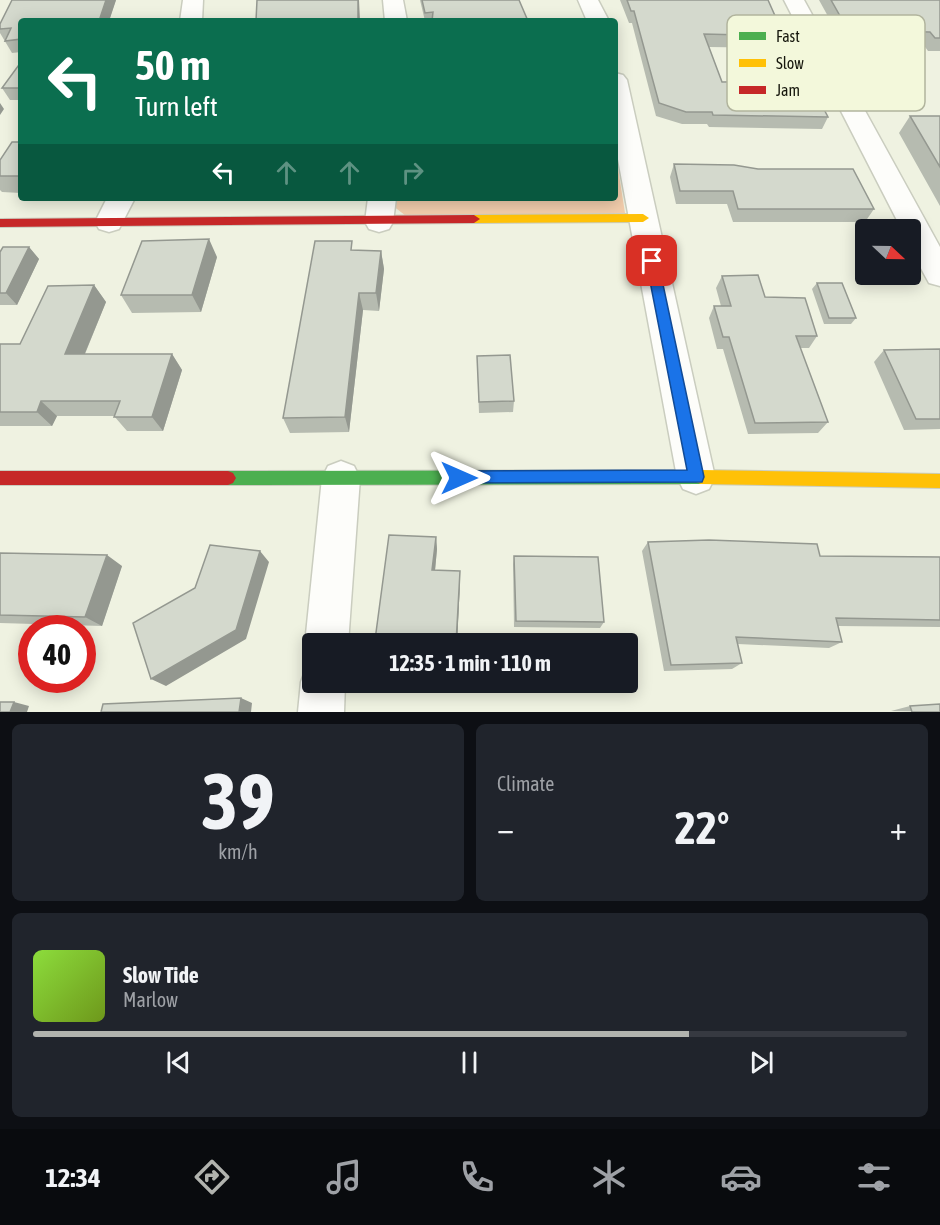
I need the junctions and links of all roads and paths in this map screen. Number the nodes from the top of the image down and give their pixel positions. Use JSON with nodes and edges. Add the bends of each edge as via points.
{"nodes":[{"id":1,"x":193,"y":0,"type":"edge"},
{"id":2,"x":393,"y":0,"type":"edge"},
{"id":3,"x":588,"y":0,"type":"edge"},
{"id":4,"x":794,"y":0,"type":"edge"},
{"id":5,"x":802,"y":15,"type":"edge"},
{"id":6,"x":191,"y":18,"type":"edge"},
{"id":7,"x":396,"y":18,"type":"edge"},
{"id":8,"x":597,"y":18,"type":"edge"},
{"id":9,"x":618,"y":95,"type":"edge"},
{"id":10,"x":853,"y":111,"type":"edge"},
{"id":11,"x":115,"y":210,"type":"edge"},
{"id":12,"x":380,"y":210,"type":"edge"},
{"id":13,"x":643,"y":218,"type":"junction"},
{"id":14,"x":0,"y":223,"type":"edge"},
{"id":15,"x":940,"y":275,"type":"edge"},
{"id":16,"x":696,"y":477,"type":"junction"},
{"id":17,"x":0,"y":478,"type":"edge"},
{"id":18,"x":340,"y":478,"type":"junction"},
{"id":19,"x":940,"y":481,"type":"edge"},
{"id":20,"x":328,"y":633,"type":"edge"},
{"id":21,"x":322,"y":693,"type":"edge"},
{"id":22,"x":321,"y":712,"type":"edge"}],
"edges":[{"from":1,"to":6,"type":"street"},
{"from":2,"to":7,"type":"street"},
{"from":3,"to":8,"type":"street"},
{"from":4,"to":5,"type":"street"},
{"from":9,"to":13,"type":"street"},
{"from":10,"to":15,"type":"street"},
{"from":11,"to":12,"type":"street"},
{"from":11,"to":14,"type":"street"},
{"from":12,"to":13,"type":"street"},
{"from":13,"to":16,"type":"street"},
{"from":16,"to":18,"type":"street"},
{"from":16,"to":19,"type":"street"},
{"from":17,"to":18,"type":"street"},
{"from":18,"to":20,"type":"street"},
{"from":21,"to":22,"type":"street"}]}
